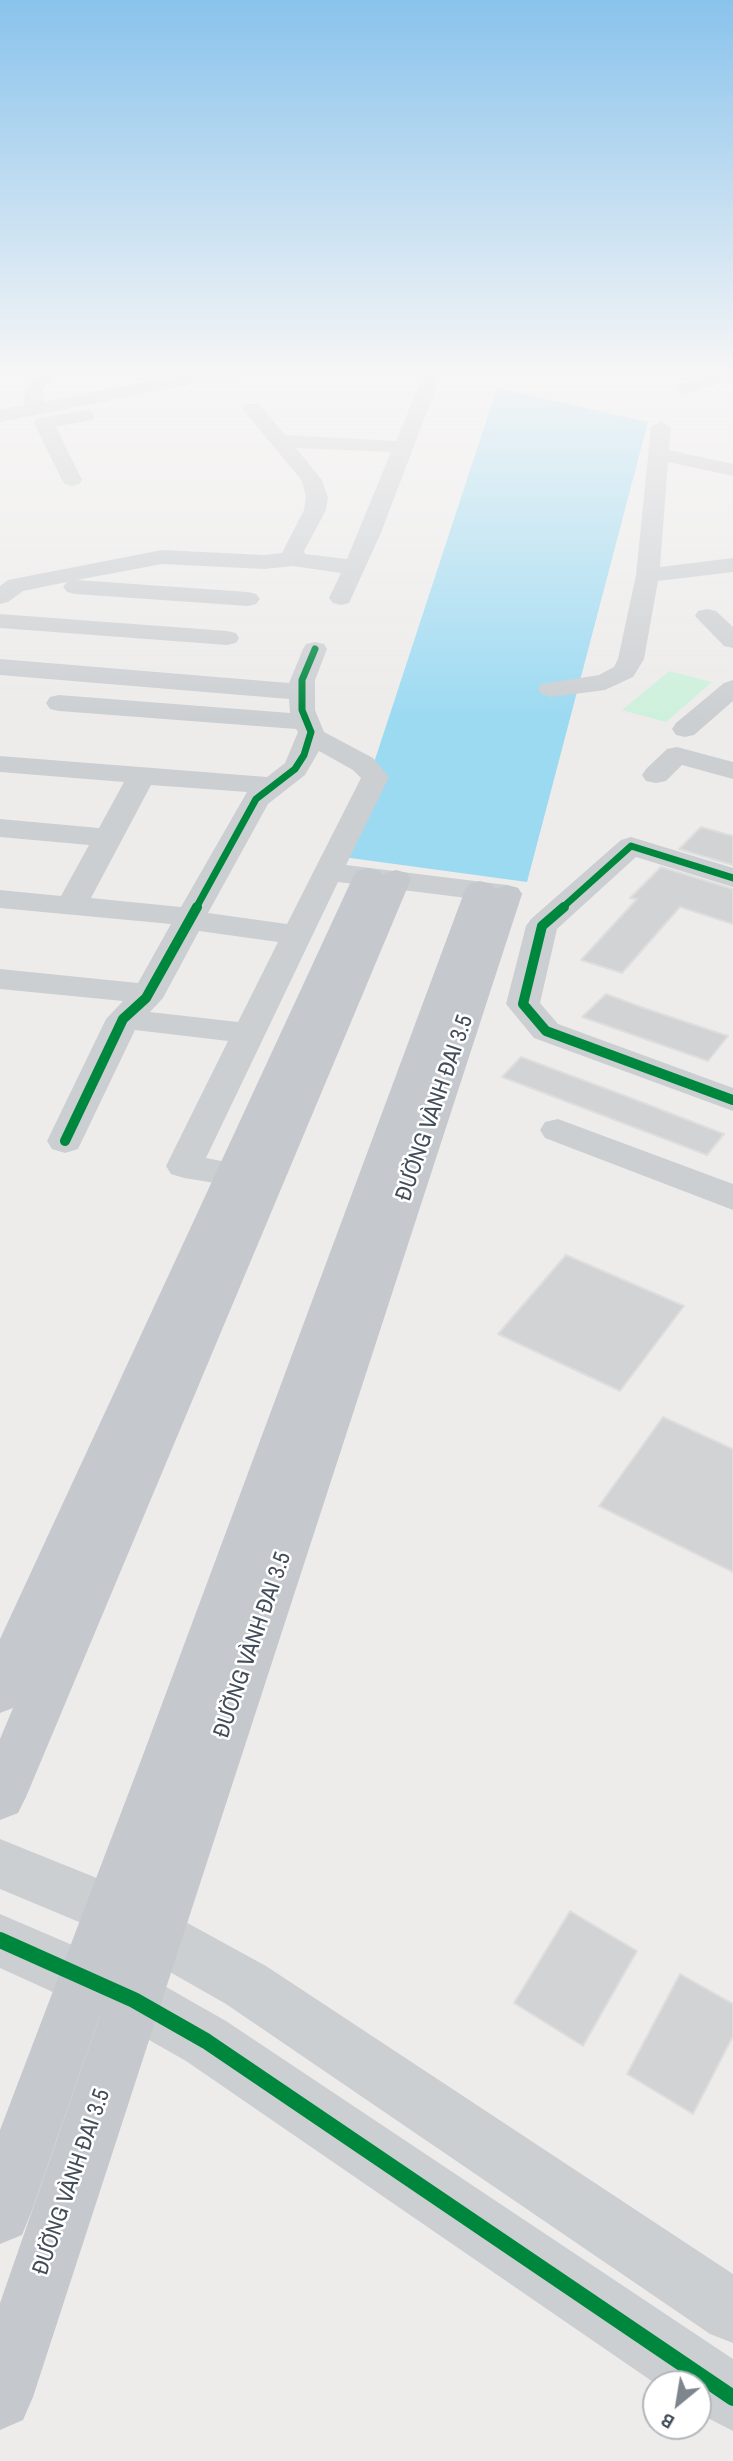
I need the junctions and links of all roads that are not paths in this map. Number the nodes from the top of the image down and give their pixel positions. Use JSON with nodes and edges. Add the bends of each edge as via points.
{"nodes":[{"id":1,"x":315,"y":489,"type":"edge"},
{"id":2,"x":387,"y":489,"type":"edge"},
{"id":3,"x":655,"y":489,"type":"edge"},
{"id":4,"x":296,"y":559,"type":"junction"},
{"id":5,"x":268,"y":562,"type":"junction"},
{"id":6,"x":733,"y":565,"type":"edge"},
{"id":7,"x":355,"y":567,"type":"junction"},
{"id":8,"x":648,"y":575,"type":"junction"},
{"id":9,"x":20,"y":584,"type":"junction"},
{"id":10,"x":0,"y":597,"type":"edge"},
{"id":11,"x":341,"y":598,"type":"dead end"},
{"id":12,"x":248,"y":599,"type":"junction"},
{"id":13,"x":707,"y":616,"type":"dead end"},
{"id":14,"x":0,"y":621,"type":"edge"},
{"id":15,"x":227,"y":638,"type":"junction"},
{"id":16,"x":733,"y":641,"type":"edge"},
{"id":17,"x":315,"y":649,"type":"dead end"},
{"id":18,"x":0,"y":667,"type":"edge"},
{"id":19,"x":727,"y":674,"type":"edge"},
{"id":20,"x":201,"y":684,"type":"junction"},
{"id":21,"x":551,"y":689,"type":"dead end"},
{"id":22,"x":289,"y":691,"type":"dead end"},
{"id":23,"x":60,"y":704,"type":"dead end"},
{"id":24,"x":309,"y":729,"type":"junction"},
{"id":25,"x":685,"y":729,"type":"dead end"},
{"id":26,"x":0,"y":764,"type":"edge"},
{"id":27,"x":733,"y":771,"type":"edge"},
{"id":28,"x":142,"y":775,"type":"junction"},
{"id":29,"x":271,"y":786,"type":"junction"},
{"id":30,"x":733,"y":797,"type":"edge"},
{"id":31,"x":0,"y":828,"type":"edge"},
{"id":32,"x":108,"y":838,"type":"junction"},
{"id":33,"x":328,"y":872,"type":"junction"},
{"id":34,"x":382,"y":878,"type":"junction"},
{"id":35,"x":733,"y":878,"type":"edge"},
{"id":36,"x":494,"y":892,"type":"joint"},
{"id":37,"x":0,"y":899,"type":"edge"},
{"id":38,"x":71,"y":906,"type":"junction"},
{"id":39,"x":190,"y":918,"type":"junction"},
{"id":40,"x":298,"y":935,"type":"junction"},
{"id":41,"x":0,"y":979,"type":"edge"},
{"id":42,"x":148,"y":994,"type":"junction"},
{"id":43,"x":123,"y":1018,"type":"junction"},
{"id":44,"x":249,"y":1033,"type":"junction"},
{"id":45,"x":733,"y":1100,"type":"edge"},
{"id":46,"x":558,"y":1130,"type":"dead end"},
{"id":47,"x":65,"y":1140,"type":"dead end"},
{"id":48,"x":234,"y":1174,"type":"junction"},
{"id":49,"x":733,"y":1198,"type":"edge"},
{"id":50,"x":0,"y":1692,"type":"edge"},
{"id":51,"x":0,"y":1797,"type":"edge"},
{"id":52,"x":0,"y":1864,"type":"edge"},
{"id":53,"x":133,"y":1922,"type":"junction"},
{"id":54,"x":0,"y":1940,"type":"edge"},
{"id":55,"x":109,"y":1989,"type":"junction"},
{"id":56,"x":0,"y":2213,"type":"edge"},
{"id":57,"x":733,"y":2311,"type":"edge"},
{"id":58,"x":0,"y":2397,"type":"edge"},
{"id":59,"x":733,"y":2398,"type":"edge"}],
"edges":[{"from":1,"to":4,"type":"street","via":[[315,510],[293,551]]},
{"from":2,"to":7,"type":"street"},
{"from":3,"to":8,"type":"street"},
{"from":4,"to":5,"type":"street"},
{"from":4,"to":7,"type":"street"},
{"from":5,"to":9,"type":"street","via":[[172,556]]},
{"from":5,"to":12,"type":"street"},
{"from":6,"to":8,"type":"street"},
{"from":7,"to":11,"type":"street"},
{"from":8,"to":21,"type":"street","via":[[631,659],[624,672],[593,685]]},
{"from":9,"to":10,"type":"street"},
{"from":9,"to":12,"type":"street"},
{"from":12,"to":15,"type":"street"},
{"from":13,"to":16,"type":"street"},
{"from":14,"to":15,"type":"street"},
{"from":15,"to":20,"type":"street"},
{"from":17,"to":24,"type":"street","via":[[302,680],[302,710]]},
{"from":18,"to":20,"type":"street"},
{"from":19,"to":25,"type":"street"},
{"from":20,"to":22,"type":"street"},
{"from":23,"to":24,"type":"street"},
{"from":24,"to":29,"type":"street","via":[[304,755],[295,769]]},
{"from":24,"to":33,"type":"street","via":[[375,777]]},
{"from":26,"to":28,"type":"street"},
{"from":27,"to":30,"type":"street","via":[[677,755],[656,775]]},
{"from":28,"to":29,"type":"street"},
{"from":28,"to":32,"type":"street"},
{"from":29,"to":39,"type":"street","via":[[256,799]]},
{"from":31,"to":32,"type":"street"},
{"from":32,"to":38,"type":"street"},
{"from":33,"to":34,"type":"street"},
{"from":33,"to":40,"type":"street"},
{"from":34,"to":36,"type":"street"},
{"from":34,"to":48,"type":"main road"},
{"from":34,"to":51,"type":"main road"},
{"from":35,"to":45,"type":"street","via":[[631,846],[542,926],[523,1003],[546,1031]]},
{"from":36,"to":53,"type":"main road","name":"ĐƯỜNG VÀNH ĐAI 3.5"},
{"from":37,"to":38,"type":"street"},
{"from":38,"to":39,"type":"street"},
{"from":39,"to":40,"type":"street"},
{"from":39,"to":42,"type":"street"},
{"from":40,"to":44,"type":"street"},
{"from":41,"to":42,"type":"street"},
{"from":42,"to":43,"type":"street"},
{"from":43,"to":44,"type":"street"},
{"from":43,"to":47,"type":"street"},
{"from":44,"to":48,"type":"street","via":[[184,1166]]},
{"from":46,"to":49,"type":"street"},
{"from":48,"to":50,"type":"main road"},
{"from":52,"to":53,"type":"street"},
{"from":53,"to":55,"type":"main road","name":"ĐƯỜNG VÀNH ĐAI 3.5"},
{"from":53,"to":57,"type":"street","via":[[246,1985]]},
{"from":54,"to":55,"type":"street"},
{"from":55,"to":56,"type":"main road","name":"ĐƯỜNG VÀNH ĐAI 3.5"},
{"from":55,"to":58,"type":"main road","name":"ĐƯỜNG VÀNH ĐAI 3.5"},
{"from":55,"to":59,"type":"street","via":[[206,2041]]}]}
